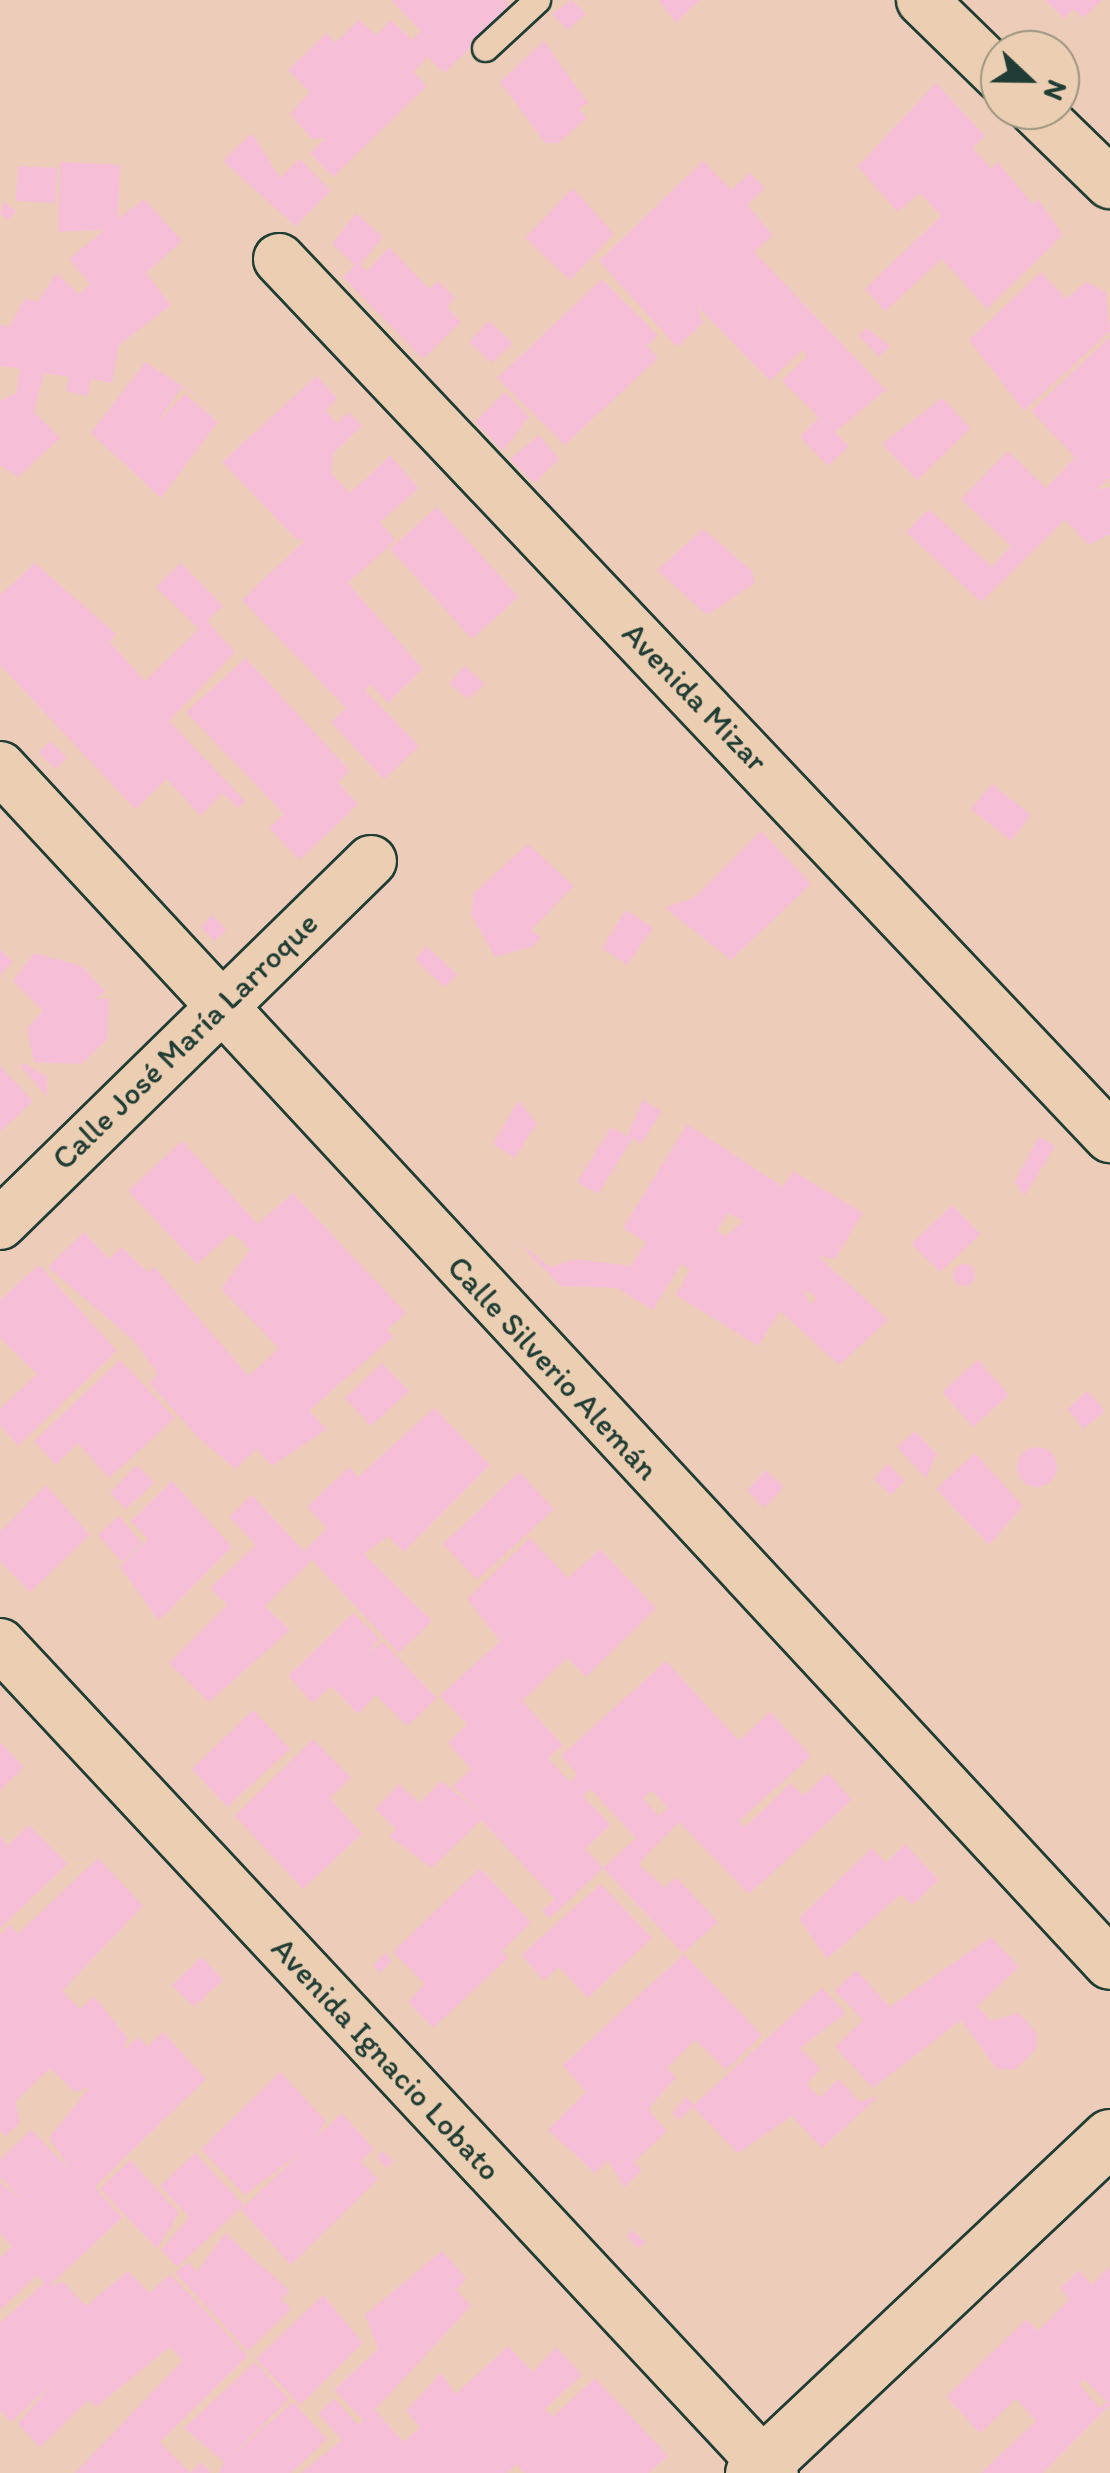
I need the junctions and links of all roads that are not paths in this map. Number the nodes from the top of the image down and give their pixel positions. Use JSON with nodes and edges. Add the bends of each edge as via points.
{"nodes":[{"id":1,"x":537,"y":0,"type":"edge"},
{"id":2,"x":922,"y":0,"type":"edge"},
{"id":3,"x":485,"y":48,"type":"dead end"},
{"id":4,"x":980,"y":57,"type":"edge"},
{"id":5,"x":1059,"y":130,"type":"edge"},
{"id":6,"x":1106,"y":172,"type":"edge"},
{"id":7,"x":278,"y":260,"type":"dead end"},
{"id":8,"x":0,"y":768,"type":"edge"},
{"id":9,"x":371,"y":860,"type":"dead end"},
{"id":10,"x":215,"y":1006,"type":"junction"},
{"id":11,"x":1110,"y":1137,"type":"edge"},
{"id":12,"x":0,"y":1224,"type":"edge"},
{"id":13,"x":0,"y":1644,"type":"edge"},
{"id":14,"x":1110,"y":1964,"type":"edge"},
{"id":15,"x":1110,"y":2137,"type":"edge"},
{"id":16,"x":763,"y":2470,"type":"edge"}],
"edges":[{"from":1,"to":3,"type":"lane"},
{"from":2,"to":4,"type":"street"},
{"from":5,"to":6,"type":"street"},
{"from":7,"to":11,"type":"street","name":"Avenida Mizar"},
{"from":8,"to":10,"type":"street","name":"Calle Silverio Alemán"},
{"from":9,"to":10,"type":"street","name":"Calle José María Larroque"},
{"from":10,"to":12,"type":"street","name":"Calle José María Larroque"},
{"from":10,"to":14,"type":"street","name":"Calle Silverio Alemán"},
{"from":13,"to":16,"type":"street","name":"Avenida Ignacio Lobato"},
{"from":15,"to":16,"type":"main road"}]}
